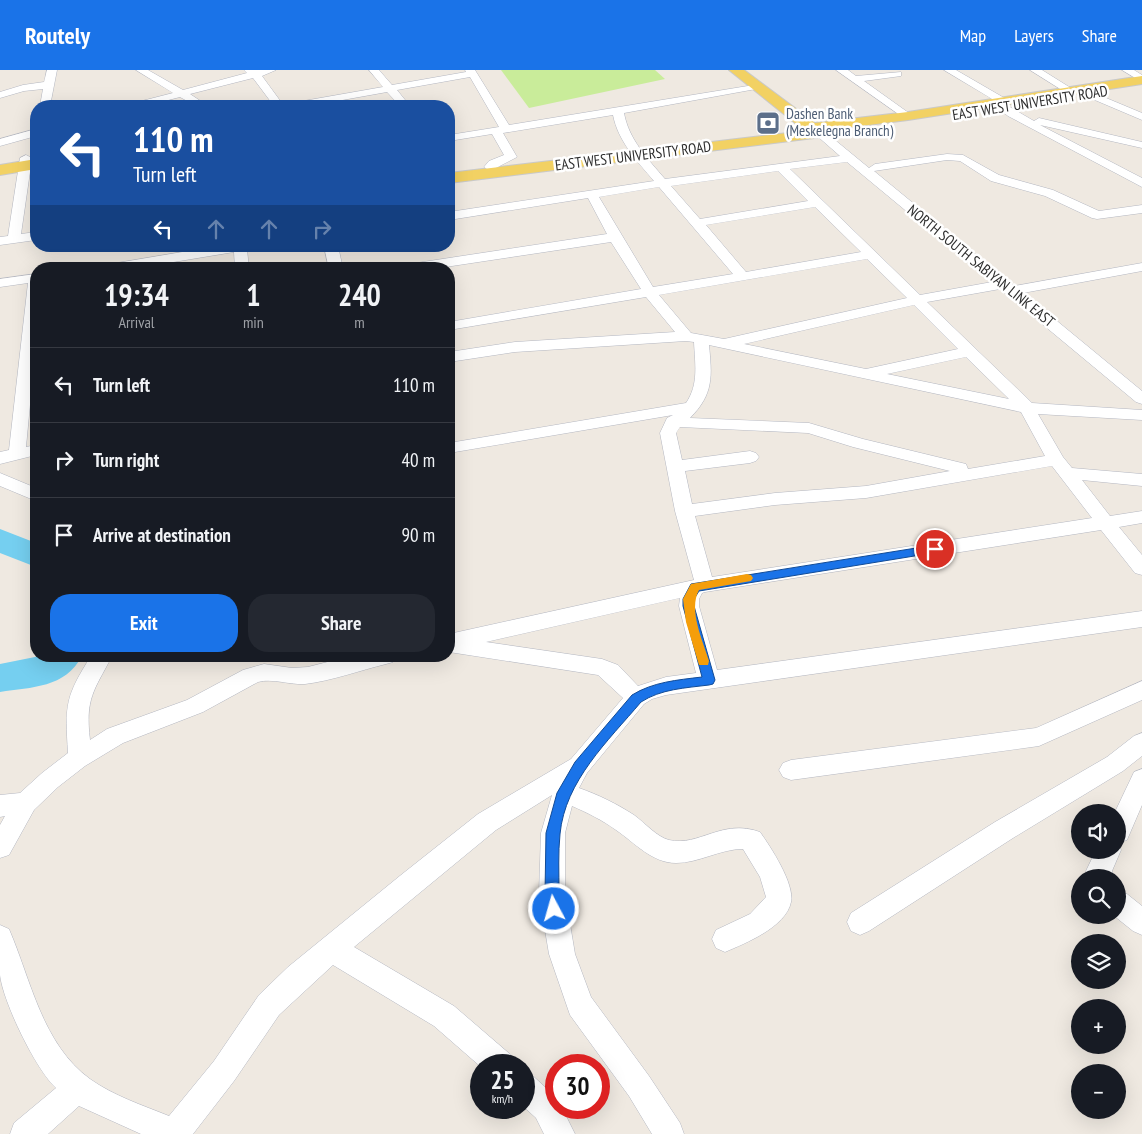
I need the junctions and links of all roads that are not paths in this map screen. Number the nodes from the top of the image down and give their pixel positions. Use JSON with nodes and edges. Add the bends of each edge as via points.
{"nodes":[{"id":1,"x":52,"y":70,"type":"edge"},
{"id":2,"x":141,"y":70,"type":"edge"},
{"id":3,"x":271,"y":70,"type":"edge"},
{"id":4,"x":374,"y":70,"type":"edge"},
{"id":5,"x":736,"y":70,"type":"edge"},
{"id":6,"x":750,"y":70,"type":"edge"},
{"id":7,"x":841,"y":70,"type":"edge"},
{"id":8,"x":949,"y":70,"type":"edge"},
{"id":9,"x":1035,"y":70,"type":"edge"},
{"id":10,"x":1127,"y":70,"type":"edge"},
{"id":11,"x":252,"y":72,"type":"edge"},
{"id":12,"x":471,"y":72,"type":"edge"},
{"id":13,"x":897,"y":74,"type":"dead end"},
{"id":14,"x":855,"y":79,"type":"junction"},
{"id":15,"x":1142,"y":79,"type":"edge"},
{"id":16,"x":48,"y":85,"type":"junction"},
{"id":17,"x":1142,"y":85,"type":"edge"},
{"id":18,"x":756,"y":86,"type":"junction"},
{"id":19,"x":391,"y":89,"type":"junction"},
{"id":20,"x":1069,"y":90,"type":"junction"},
{"id":21,"x":182,"y":93,"type":"junction"},
{"id":22,"x":1087,"y":93,"type":"junction"},
{"id":23,"x":0,"y":95,"type":"edge"},
{"id":24,"x":46,"y":100,"type":"edge"},
{"id":25,"x":156,"y":100,"type":"edge"},
{"id":26,"x":193,"y":100,"type":"edge"},
{"id":27,"x":274,"y":100,"type":"edge"},
{"id":28,"x":327,"y":100,"type":"edge"},
{"id":29,"x":400,"y":100,"type":"edge"},
{"id":30,"x":1005,"y":108,"type":"junction"},
{"id":31,"x":618,"y":111,"type":"junction"},
{"id":32,"x":908,"y":116,"type":"junction"},
{"id":33,"x":1142,"y":117,"type":"edge"},
{"id":34,"x":501,"y":130,"type":"junction"},
{"id":35,"x":819,"y":130,"type":"junction"},
{"id":36,"x":30,"y":134,"type":"edge"},
{"id":37,"x":455,"y":137,"type":"edge"},
{"id":38,"x":0,"y":143,"type":"edge"},
{"id":39,"x":1142,"y":145,"type":"edge"},
{"id":40,"x":636,"y":153,"type":"junction"},
{"id":41,"x":848,"y":158,"type":"junction"},
{"id":42,"x":30,"y":161,"type":"edge"},
{"id":43,"x":30,"y":161,"type":"edge"},
{"id":44,"x":0,"y":162,"type":"edge"},
{"id":45,"x":30,"y":166,"type":"edge"},
{"id":46,"x":490,"y":167,"type":"junction"},
{"id":47,"x":780,"y":167,"type":"junction"},
{"id":48,"x":875,"y":168,"type":"junction"},
{"id":49,"x":0,"y":170,"type":"edge"},
{"id":50,"x":455,"y":171,"type":"edge"},
{"id":51,"x":455,"y":177,"type":"edge"},
{"id":52,"x":663,"y":183,"type":"junction"},
{"id":53,"x":1142,"y":183,"type":"edge"},
{"id":54,"x":592,"y":195,"type":"junction"},
{"id":55,"x":817,"y":203,"type":"junction"},
{"id":56,"x":1142,"y":209,"type":"edge"},
{"id":57,"x":455,"y":215,"type":"edge"},
{"id":58,"x":697,"y":223,"type":"junction"},
{"id":59,"x":30,"y":237,"type":"edge"},
{"id":60,"x":615,"y":237,"type":"junction"},
{"id":61,"x":14,"y":239,"type":"junction"},
{"id":62,"x":0,"y":241,"type":"edge"},
{"id":63,"x":216,"y":252,"type":"edge"},
{"id":64,"x":869,"y":255,"type":"junction"},
{"id":65,"x":163,"y":262,"type":"edge"},
{"id":66,"x":449,"y":262,"type":"edge"},
{"id":67,"x":1142,"y":267,"type":"edge"},
{"id":68,"x":741,"y":275,"type":"junction"},
{"id":69,"x":30,"y":280,"type":"edge"},
{"id":70,"x":0,"y":283,"type":"edge"},
{"id":71,"x":1013,"y":288,"type":"junction"},
{"id":72,"x":650,"y":293,"type":"junction"},
{"id":73,"x":916,"y":300,"type":"junction"},
{"id":74,"x":30,"y":317,"type":"edge"},
{"id":75,"x":455,"y":325,"type":"edge"},
{"id":76,"x":693,"y":338,"type":"junction"},
{"id":77,"x":722,"y":344,"type":"junction"},
{"id":78,"x":971,"y":351,"type":"junction"},
{"id":79,"x":455,"y":356,"type":"edge"},
{"id":80,"x":865,"y":373,"type":"junction"},
{"id":81,"x":1134,"y":375,"type":"dead end"},
{"id":82,"x":1142,"y":399,"type":"edge"},
{"id":83,"x":690,"y":407,"type":"junction"},
{"id":84,"x":1027,"y":408,"type":"junction"},
{"id":85,"x":1142,"y":415,"type":"edge"},
{"id":86,"x":673,"y":422,"type":"junction"},
{"id":87,"x":455,"y":447,"type":"edge"},
{"id":88,"x":30,"y":452,"type":"edge"},
{"id":89,"x":8,"y":457,"type":"edge"},
{"id":90,"x":750,"y":457,"type":"dead end"},
{"id":91,"x":674,"y":467,"type":"junction"},
{"id":92,"x":1061,"y":467,"type":"junction"},
{"id":93,"x":956,"y":477,"type":"junction"},
{"id":94,"x":0,"y":479,"type":"edge"},
{"id":95,"x":1142,"y":480,"type":"edge"},
{"id":96,"x":30,"y":493,"type":"edge"},
{"id":97,"x":684,"y":511,"type":"junction"},
{"id":98,"x":1142,"y":517,"type":"edge"},
{"id":99,"x":1107,"y":522,"type":"junction"},
{"id":100,"x":1142,"y":568,"type":"edge"},
{"id":101,"x":700,"y":586,"type":"junction"},
{"id":102,"x":1142,"y":619,"type":"edge"},
{"id":103,"x":455,"y":642,"type":"edge"},
{"id":104,"x":455,"y":644,"type":"edge"},
{"id":105,"x":98,"y":662,"type":"edge"},
{"id":106,"x":361,"y":662,"type":"edge"},
{"id":107,"x":267,"y":664,"type":"edge"},
{"id":108,"x":709,"y":680,"type":"junction"},
{"id":109,"x":1142,"y":690,"type":"edge"},
{"id":110,"x":636,"y":698,"type":"junction"},
{"id":111,"x":1142,"y":743,"type":"edge"},
{"id":112,"x":80,"y":757,"type":"junction"},
{"id":113,"x":579,"y":766,"type":"junction"},
{"id":114,"x":791,"y":770,"type":"dead end"},
{"id":115,"x":1142,"y":779,"type":"edge"},
{"id":116,"x":564,"y":793,"type":"junction"},
{"id":117,"x":26,"y":803,"type":"junction"},
{"id":118,"x":0,"y":806,"type":"edge"},
{"id":119,"x":1126,"y":814,"type":"edge"},
{"id":120,"x":0,"y":847,"type":"edge"},
{"id":121,"x":1126,"y":909,"type":"edge"},
{"id":122,"x":860,"y":922,"type":"dead end"},
{"id":123,"x":1142,"y":922,"type":"edge"},
{"id":124,"x":0,"y":938,"type":"edge"},
{"id":125,"x":725,"y":940,"type":"dead end"},
{"id":126,"x":333,"y":950,"type":"junction"},
{"id":127,"x":488,"y":1054,"type":"edge"},
{"id":128,"x":78,"y":1088,"type":"junction"},
{"id":129,"x":535,"y":1098,"type":"edge"},
{"id":130,"x":25,"y":1134,"type":"edge"},
{"id":131,"x":174,"y":1134,"type":"edge"},
{"id":132,"x":560,"y":1134,"type":"edge"},
{"id":133,"x":669,"y":1134,"type":"edge"}],
"edges":[{"from":1,"to":16,"type":"street"},
{"from":2,"to":21,"type":"street"},
{"from":3,"to":11,"type":"street"},
{"from":4,"to":19,"type":"street"},
{"from":5,"to":18,"type":"main road","name":"NORTH SOUTH SABIYAN LINK EAST"},
{"from":6,"to":35,"type":"main road","name":"NORTH SOUTH SABIYAN LINK EAST"},
{"from":7,"to":14,"type":"street"},
{"from":8,"to":30,"type":"street"},
{"from":9,"to":20,"type":"street"},
{"from":10,"to":15,"type":"street"},
{"from":11,"to":21,"type":"street"},
{"from":11,"to":27,"type":"street"},
{"from":12,"to":19,"type":"street"},
{"from":12,"to":34,"type":"street"},
{"from":13,"to":14,"type":"street"},
{"from":14,"to":32,"type":"street"},
{"from":15,"to":20,"type":"main road","name":"EAST WEST UNIVERSITY ROAD"},
{"from":16,"to":23,"type":"street"},
{"from":16,"to":24,"type":"street"},
{"from":17,"to":22,"type":"main road","name":"EAST WEST UNIVERSITY ROAD"},
{"from":18,"to":31,"type":"street"},
{"from":18,"to":35,"type":"main road","name":"NORTH SOUTH SABIYAN LINK EAST"},
{"from":19,"to":28,"type":"street"},
{"from":19,"to":29,"type":"street"},
{"from":20,"to":30,"type":"main road","name":"EAST WEST UNIVERSITY ROAD"},
{"from":21,"to":25,"type":"street"},
{"from":21,"to":26,"type":"street"},
{"from":22,"to":30,"type":"main road","name":"EAST WEST UNIVERSITY ROAD"},
{"from":22,"to":33,"type":"street"},
{"from":30,"to":32,"type":"main road","name":"EAST WEST UNIVERSITY ROAD"},
{"from":30,"to":35,"type":"main road","name":"EAST WEST UNIVERSITY ROAD","via":[[911,122]]},
{"from":30,"to":39,"type":"street"},
{"from":30,"to":53,"type":"street"},
{"from":31,"to":34,"type":"street"},
{"from":31,"to":40,"type":"street","via":[[621,127]]},
{"from":32,"to":35,"type":"main road","name":"EAST WEST UNIVERSITY ROAD"},
{"from":34,"to":37,"type":"street"},
{"from":34,"to":46,"type":"street","via":[[511,157]]},
{"from":35,"to":40,"type":"main road","name":"EAST WEST UNIVERSITY ROAD"},
{"from":35,"to":41,"type":"street","name":"NORTH SOUTH SABIYAN LINK EAST"},
{"from":35,"to":48,"type":"street","name":"NORTH SOUTH SABIYAN LINK EAST"},
{"from":36,"to":38,"type":"street"},
{"from":40,"to":46,"type":"main road","name":"EAST WEST UNIVERSITY ROAD"},
{"from":40,"to":51,"type":"main road","name":"EAST WEST UNIVERSITY ROAD"},
{"from":40,"to":52,"type":"street"},
{"from":41,"to":47,"type":"street"},
{"from":41,"to":71,"type":"street","name":"NORTH SOUTH SABIYAN LINK EAST"},
{"from":42,"to":44,"type":"main road"},
{"from":43,"to":49,"type":"main road"},
{"from":45,"to":61,"type":"street"},
{"from":46,"to":50,"type":"main road","name":"EAST WEST UNIVERSITY ROAD"},
{"from":47,"to":52,"type":"street"},
{"from":47,"to":55,"type":"street"},
{"from":48,"to":56,"type":"street","via":[[947,157],[963,158],[995,178],[1049,193],[1097,215]]},
{"from":48,"to":71,"type":"street","name":"NORTH SOUTH SABIYAN LINK EAST"},
{"from":52,"to":54,"type":"street"},
{"from":52,"to":58,"type":"street"},
{"from":54,"to":57,"type":"street"},
{"from":54,"to":60,"type":"street"},
{"from":55,"to":58,"type":"street"},
{"from":55,"to":64,"type":"street"},
{"from":58,"to":68,"type":"street"},
{"from":59,"to":61,"type":"street"},
{"from":60,"to":66,"type":"street"},
{"from":60,"to":72,"type":"street"},
{"from":61,"to":62,"type":"street"},
{"from":63,"to":65,"type":"street"},
{"from":64,"to":68,"type":"street"},
{"from":64,"to":73,"type":"street"},
{"from":67,"to":71,"type":"street"},
{"from":68,"to":72,"type":"street"},
{"from":69,"to":70,"type":"street"},
{"from":71,"to":73,"type":"street"},
{"from":71,"to":81,"type":"street","name":"NORTH SOUTH SABIYAN LINK EAST"},
{"from":71,"to":82,"type":"street","name":"NORTH SOUTH SABIYAN LINK EAST"},
{"from":72,"to":75,"type":"street"},
{"from":72,"to":76,"type":"street"},
{"from":73,"to":77,"type":"street"},
{"from":73,"to":78,"type":"street"},
{"from":74,"to":89,"type":"street"},
{"from":76,"to":77,"type":"street"},
{"from":76,"to":79,"type":"street","via":[[515,347]]},
{"from":76,"to":83,"type":"street","via":[[704,383]]},
{"from":77,"to":80,"type":"street"},
{"from":78,"to":80,"type":"street"},
{"from":78,"to":84,"type":"street"},
{"from":80,"to":84,"type":"street"},
{"from":83,"to":86,"type":"street"},
{"from":83,"to":87,"type":"street"},
{"from":84,"to":85,"type":"street"},
{"from":84,"to":92,"type":"street"},
{"from":86,"to":91,"type":"street","via":[[668,433]]},
{"from":86,"to":93,"type":"street","via":[[809,428],[960,468]]},
{"from":88,"to":89,"type":"street"},
{"from":90,"to":91,"type":"street"},
{"from":91,"to":97,"type":"street"},
{"from":92,"to":93,"type":"street"},
{"from":92,"to":95,"type":"street"},
{"from":92,"to":99,"type":"street"},
{"from":93,"to":97,"type":"street","via":[[866,492]]},
{"from":94,"to":96,"type":"street"},
{"from":97,"to":101,"type":"street"},
{"from":98,"to":99,"type":"street"},
{"from":99,"to":100,"type":"street"},
{"from":99,"to":101,"type":"street"},
{"from":101,"to":103,"type":"street"},
{"from":101,"to":108,"type":"street","via":[[689,599],[689,606]]},
{"from":102,"to":108,"type":"street"},
{"from":104,"to":110,"type":"street","via":[[602,666]]},
{"from":105,"to":112,"type":"street","via":[[79,700]]},
{"from":106,"to":107,"type":"street","via":[[292,676]]},
{"from":107,"to":112,"type":"street","via":[[195,706],[115,736]]},
{"from":108,"to":110,"type":"street","via":[[666,686]]},
{"from":109,"to":114,"type":"street","via":[[1039,737]]},
{"from":110,"to":113,"type":"street"},
{"from":111,"to":122,"type":"street","via":[[1115,764]]},
{"from":112,"to":117,"type":"street"},
{"from":113,"to":116,"type":"street"},
{"from":113,"to":126,"type":"street","via":[[487,822]]},
{"from":115,"to":119,"type":"street"},
{"from":116,"to":125,"type":"street","via":[[613,813],[664,850],[684,851],[740,838],[752,840],[761,853],[779,901],[759,923]]},
{"from":116,"to":133,"type":"street","via":[[553,833],[552,894],[562,954],[580,1005],[639,1086]]},
{"from":117,"to":118,"type":"street"},
{"from":117,"to":120,"type":"street"},
{"from":121,"to":123,"type":"street"},
{"from":124,"to":128,"type":"street","via":[[37,1037],[59,1070]]},
{"from":126,"to":127,"type":"street","via":[[444,1016]]},
{"from":126,"to":131,"type":"street","via":[[269,1005],[224,1071]]},
{"from":128,"to":130,"type":"street"},
{"from":128,"to":131,"type":"street","via":[[122,1112]]},
{"from":129,"to":132,"type":"street","via":[[546,1108]]}]}
